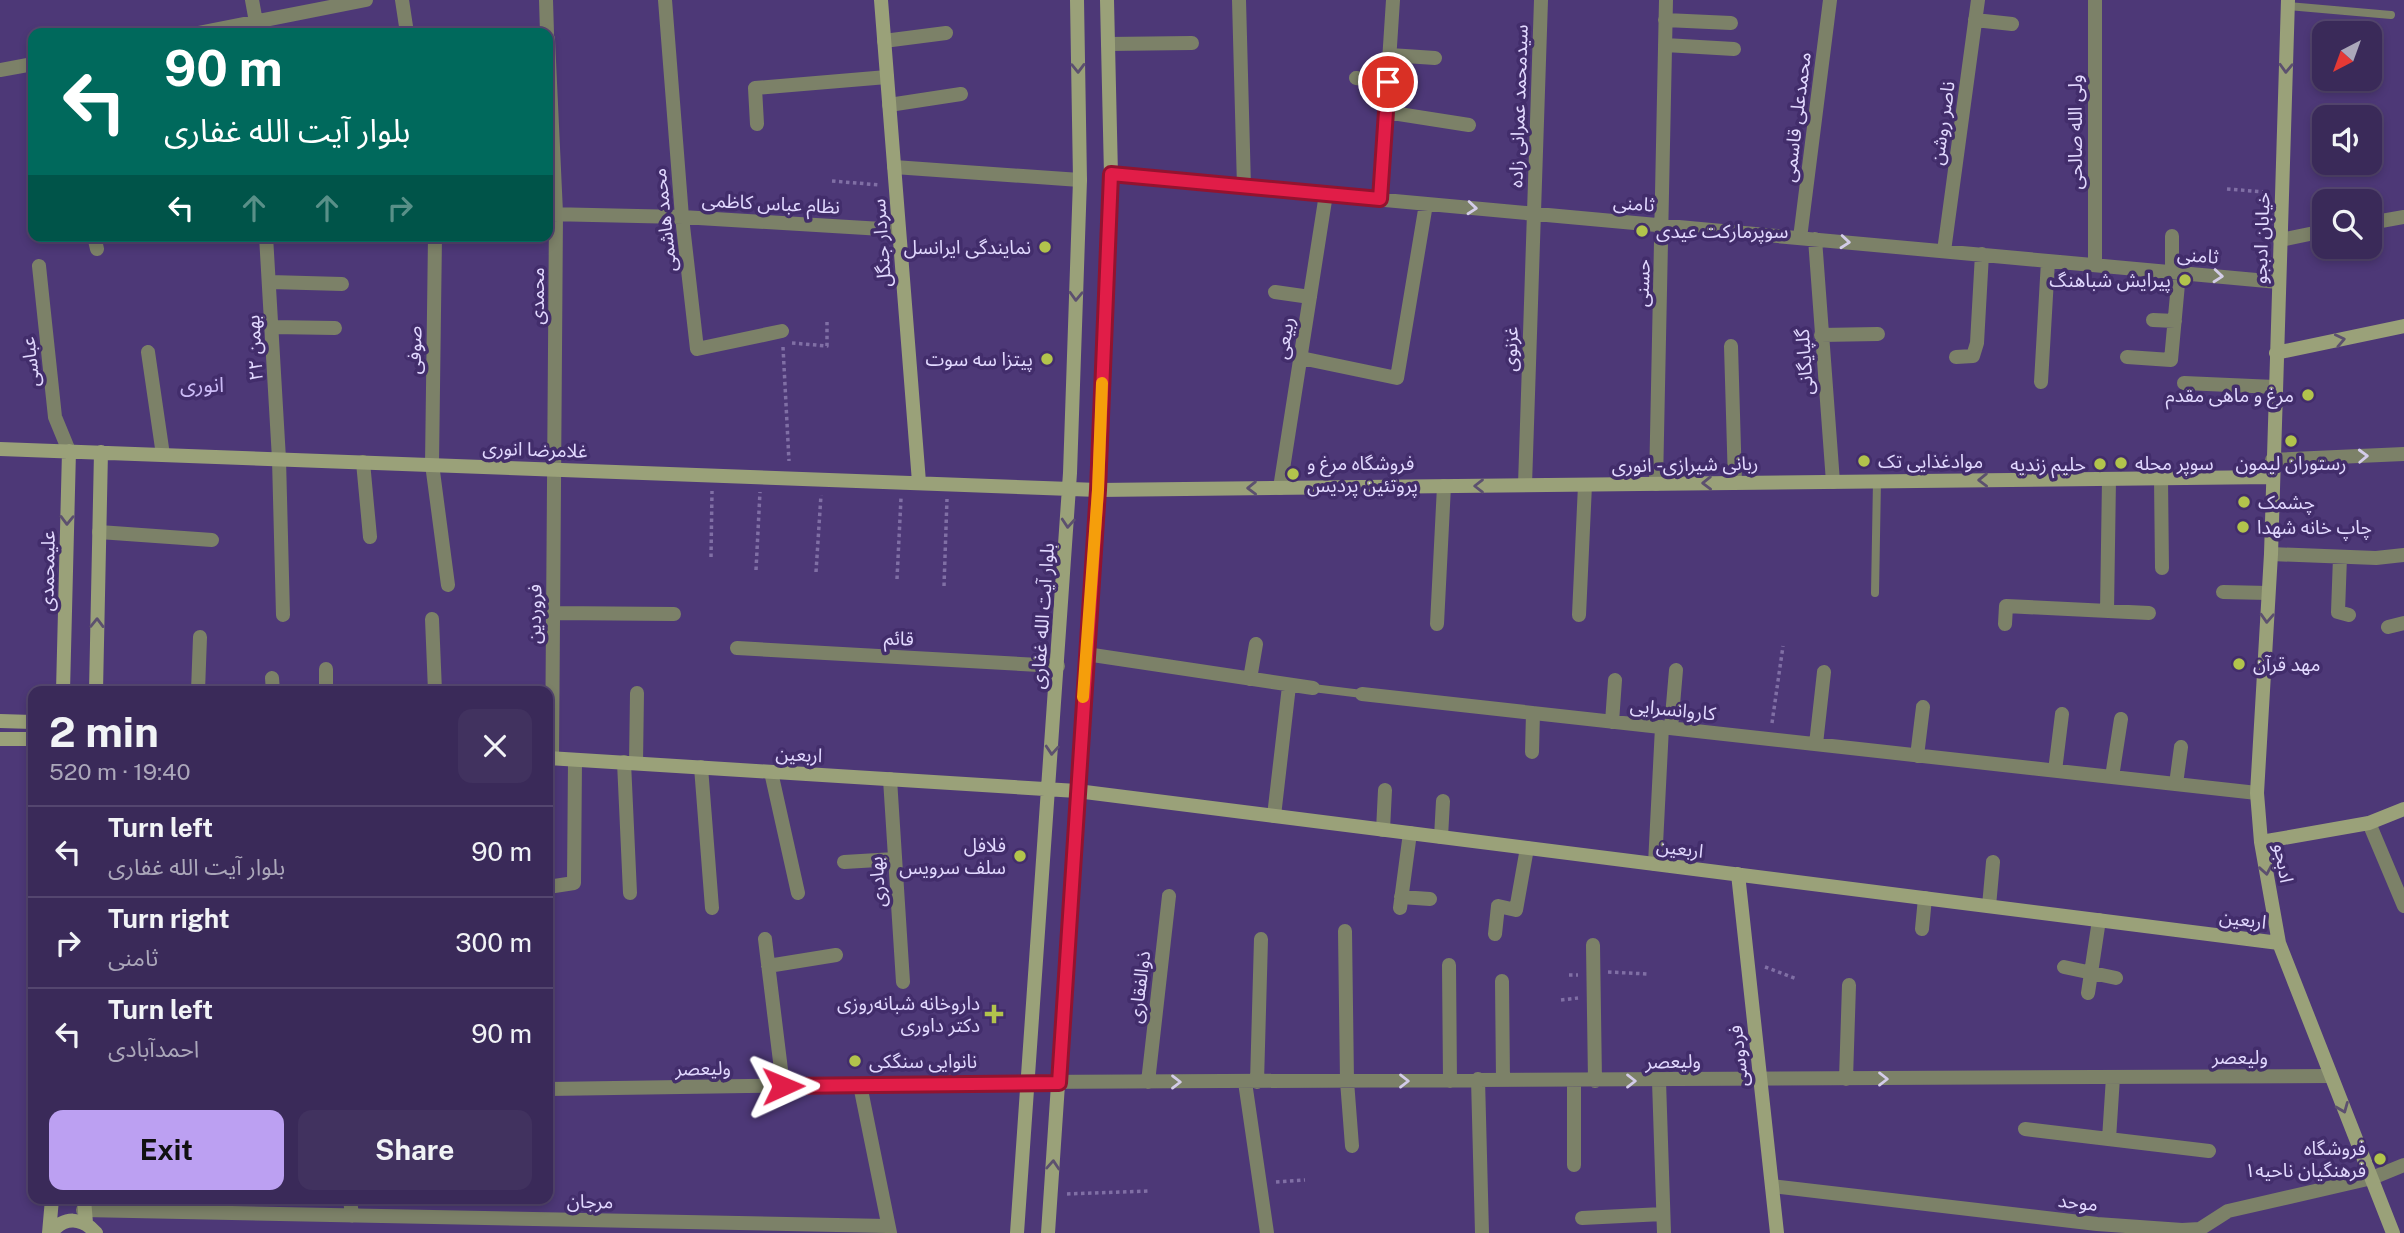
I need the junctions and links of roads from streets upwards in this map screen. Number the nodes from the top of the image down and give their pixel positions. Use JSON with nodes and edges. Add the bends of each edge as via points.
{"nodes":[{"id":1,"x":252,"y":0,"type":"edge"},
{"id":2,"x":366,"y":0,"type":"edge"},
{"id":3,"x":402,"y":0,"type":"edge"},
{"id":4,"x":546,"y":0,"type":"edge"},
{"id":5,"x":665,"y":0,"type":"edge"},
{"id":6,"x":881,"y":0,"type":"edge"},
{"id":7,"x":1077,"y":0,"type":"edge"},
{"id":8,"x":1107,"y":0,"type":"edge"},
{"id":9,"x":1239,"y":0,"type":"edge"},
{"id":10,"x":1393,"y":0,"type":"edge"},
{"id":11,"x":1541,"y":0,"type":"edge"},
{"id":12,"x":1666,"y":0,"type":"edge"},
{"id":13,"x":1830,"y":0,"type":"edge"},
{"id":14,"x":1978,"y":0,"type":"edge"},
{"id":15,"x":2095,"y":0,"type":"edge"},
{"id":16,"x":2288,"y":3,"type":"edge"},
{"id":17,"x":1665,"y":20,"type":"junction"},
{"id":18,"x":1975,"y":20,"type":"junction"},
{"id":19,"x":256,"y":22,"type":"junction"},
{"id":20,"x":1731,"y":23,"type":"dead end"},
{"id":21,"x":2012,"y":24,"type":"dead end"},
{"id":22,"x":224,"y":28,"type":"edge"},
{"id":23,"x":406,"y":28,"type":"edge"},
{"id":24,"x":547,"y":28,"type":"edge"},
{"id":25,"x":946,"y":33,"type":"dead end"},
{"id":26,"x":884,"y":41,"type":"junction"},
{"id":27,"x":1192,"y":43,"type":"dead end"},
{"id":28,"x":1108,"y":44,"type":"junction"},
{"id":29,"x":1665,"y":45,"type":"junction"},
{"id":30,"x":1734,"y":49,"type":"dead end"},
{"id":31,"x":1390,"y":55,"type":"junction"},
{"id":32,"x":1435,"y":58,"type":"dead end"},
{"id":33,"x":28,"y":65,"type":"edge"},
{"id":34,"x":0,"y":70,"type":"edge"},
{"id":35,"x":887,"y":77,"type":"junction"},
{"id":36,"x":1356,"y":78,"type":"dead end"},
{"id":37,"x":1388,"y":82,"type":"junction"},
{"id":38,"x":961,"y":94,"type":"dead end"},
{"id":39,"x":890,"y":105,"type":"junction"},
{"id":40,"x":1386,"y":112,"type":"junction"},
{"id":41,"x":757,"y":124,"type":"dead end"},
{"id":42,"x":1469,"y":125,"type":"dead end"},
{"id":43,"x":894,"y":167,"type":"junction"},
{"id":44,"x":1111,"y":174,"type":"junction"},
{"id":45,"x":1080,"y":180,"type":"junction"},
{"id":46,"x":1244,"y":187,"type":"junction"},
{"id":47,"x":1326,"y":194,"type":"junction"},
{"id":48,"x":1380,"y":199,"type":"junction"},
{"id":49,"x":1426,"y":204,"type":"junction"},
{"id":50,"x":1534,"y":213,"type":"junction"},
{"id":51,"x":553,"y":214,"type":"edge"},
{"id":52,"x":682,"y":217,"type":"junction"},
{"id":53,"x":2404,"y":217,"type":"edge"},
{"id":54,"x":2382,"y":221,"type":"edge"},
{"id":55,"x":1663,"y":225,"type":"junction"},
{"id":56,"x":899,"y":229,"type":"junction"},
{"id":57,"x":2312,"y":233,"type":"edge"},
{"id":58,"x":2172,"y":236,"type":"dead end"},
{"id":59,"x":1800,"y":238,"type":"junction"},
{"id":60,"x":1815,"y":239,"type":"junction"},
{"id":61,"x":2280,"y":240,"type":"junction"},
{"id":62,"x":267,"y":242,"type":"edge"},
{"id":63,"x":435,"y":242,"type":"edge"},
{"id":64,"x":552,"y":242,"type":"edge"},
{"id":65,"x":1944,"y":251,"type":"junction"},
{"id":66,"x":1982,"y":254,"type":"junction"},
{"id":67,"x":2048,"y":261,"type":"junction"},
{"id":68,"x":2095,"y":265,"type":"junction"},
{"id":69,"x":39,"y":266,"type":"dead end"},
{"id":70,"x":2176,"y":272,"type":"junction"},
{"id":71,"x":270,"y":282,"type":"junction"},
{"id":72,"x":2278,"y":282,"type":"junction"},
{"id":73,"x":342,"y":284,"type":"dead end"},
{"id":74,"x":1275,"y":292,"type":"dead end"},
{"id":75,"x":1310,"y":297,"type":"junction"},
{"id":76,"x":2153,"y":320,"type":"dead end"},
{"id":77,"x":2175,"y":321,"type":"junction"},
{"id":78,"x":2404,"y":326,"type":"edge"},
{"id":79,"x":272,"y":327,"type":"junction"},
{"id":80,"x":335,"y":328,"type":"dead end"},
{"id":81,"x":1878,"y":334,"type":"dead end"},
{"id":82,"x":1821,"y":335,"type":"junction"},
{"id":83,"x":782,"y":337,"type":"road end"},
{"id":84,"x":1731,"y":346,"type":"dead end"},
{"id":85,"x":148,"y":352,"type":"dead end"},
{"id":86,"x":2276,"y":354,"type":"junction"},
{"id":87,"x":1956,"y":357,"type":"dead end"},
{"id":88,"x":2127,"y":357,"type":"dead end"},
{"id":89,"x":1301,"y":358,"type":"junction"},
{"id":90,"x":2041,"y":382,"type":"dead end"},
{"id":91,"x":2185,"y":383,"type":"dead end"},
{"id":92,"x":2275,"y":387,"type":"junction"},
{"id":93,"x":0,"y":449,"type":"edge"},
{"id":94,"x":69,"y":451,"type":"junction"},
{"id":95,"x":101,"y":452,"type":"junction"},
{"id":96,"x":2404,"y":454,"type":"edge"},
{"id":97,"x":163,"y":455,"type":"junction"},
{"id":98,"x":279,"y":459,"type":"junction"},
{"id":99,"x":2272,"y":460,"type":"junction"},
{"id":100,"x":363,"y":462,"type":"junction"},
{"id":101,"x":432,"y":464,"type":"junction"},
{"id":102,"x":555,"y":469,"type":"junction"},
{"id":103,"x":2272,"y":477,"type":"junction"},
{"id":104,"x":2161,"y":478,"type":"junction"},
{"id":105,"x":2109,"y":479,"type":"junction"},
{"id":106,"x":919,"y":482,"type":"junction"},
{"id":107,"x":1833,"y":482,"type":"junction"},
{"id":108,"x":1735,"y":483,"type":"junction"},
{"id":109,"x":1656,"y":484,"type":"junction"},
{"id":110,"x":1525,"y":485,"type":"junction"},
{"id":111,"x":1585,"y":485,"type":"junction"},
{"id":112,"x":1444,"y":486,"type":"junction"},
{"id":113,"x":1069,"y":488,"type":"junction"},
{"id":114,"x":1280,"y":488,"type":"junction"},
{"id":115,"x":1098,"y":490,"type":"junction"},
{"id":116,"x":99,"y":532,"type":"junction"},
{"id":117,"x":370,"y":537,"type":"dead end"},
{"id":118,"x":212,"y":540,"type":"dead end"},
{"id":119,"x":2271,"y":554,"type":"junction"},
{"id":120,"x":2404,"y":555,"type":"edge"},
{"id":121,"x":2340,"y":556,"type":"junction"},
{"id":122,"x":2162,"y":568,"type":"dead end"},
{"id":123,"x":448,"y":585,"type":"dead end"},
{"id":124,"x":2223,"y":592,"type":"dead end"},
{"id":125,"x":2269,"y":593,"type":"junction"},
{"id":126,"x":2107,"y":611,"type":"junction"},
{"id":127,"x":553,"y":613,"type":"junction"},
{"id":128,"x":2148,"y":613,"type":"dead end"},
{"id":129,"x":674,"y":614,"type":"dead end"},
{"id":130,"x":1579,"y":614,"type":"dead end"},
{"id":131,"x":283,"y":615,"type":"dead end"},
{"id":132,"x":2350,"y":615,"type":"dead end"},
{"id":133,"x":432,"y":618,"type":"dead end"},
{"id":134,"x":2404,"y":623,"type":"edge"},
{"id":135,"x":1437,"y":624,"type":"dead end"},
{"id":136,"x":2005,"y":624,"type":"dead end"},
{"id":137,"x":2388,"y":627,"type":"dead end"},
{"id":138,"x":200,"y":637,"type":"dead end"},
{"id":139,"x":1256,"y":644,"type":"dead end"},
{"id":140,"x":737,"y":648,"type":"dead end"},
{"id":141,"x":1086,"y":654,"type":"junction"},
{"id":142,"x":1058,"y":666,"type":"junction"},
{"id":143,"x":326,"y":669,"type":"dead end"},
{"id":144,"x":1676,"y":670,"type":"dead end"},
{"id":145,"x":1824,"y":672,"type":"dead end"},
{"id":146,"x":1250,"y":679,"type":"junction"},
{"id":147,"x":1615,"y":680,"type":"dead end"},
{"id":148,"x":1289,"y":685,"type":"junction"},
{"id":149,"x":63,"y":686,"type":"edge"},
{"id":150,"x":96,"y":686,"type":"edge"},
{"id":151,"x":198,"y":686,"type":"edge"},
{"id":152,"x":326,"y":686,"type":"edge"},
{"id":153,"x":435,"y":686,"type":"edge"},
{"id":154,"x":552,"y":686,"type":"edge"},
{"id":155,"x":1313,"y":688,"type":"road end"},
{"id":156,"x":637,"y":693,"type":"dead end"},
{"id":157,"x":1362,"y":694,"type":"road end"},
{"id":158,"x":1923,"y":707,"type":"dead end"},
{"id":159,"x":1533,"y":713,"type":"junction"},
{"id":160,"x":2063,"y":714,"type":"dead end"},
{"id":161,"x":2121,"y":719,"type":"dead end"},
{"id":162,"x":0,"y":721,"type":"edge"},
{"id":163,"x":28,"y":722,"type":"edge"},
{"id":164,"x":1612,"y":722,"type":"junction"},
{"id":165,"x":1667,"y":728,"type":"junction"},
{"id":166,"x":0,"y":739,"type":"edge"},
{"id":167,"x":28,"y":739,"type":"edge"},
{"id":168,"x":1816,"y":744,"type":"junction"},
{"id":169,"x":2182,"y":747,"type":"dead end"},
{"id":170,"x":1532,"y":752,"type":"dead end"},
{"id":171,"x":1917,"y":756,"type":"junction"},
{"id":172,"x":553,"y":759,"type":"edge"},
{"id":173,"x":575,"y":760,"type":"junction"},
{"id":174,"x":630,"y":763,"type":"junction"},
{"id":175,"x":701,"y":767,"type":"junction"},
{"id":176,"x":2055,"y":771,"type":"junction"},
{"id":177,"x":771,"y":772,"type":"junction"},
{"id":178,"x":2112,"y":777,"type":"junction"},
{"id":179,"x":890,"y":779,"type":"junction"},
{"id":180,"x":2176,"y":784,"type":"junction"},
{"id":181,"x":1049,"y":788,"type":"junction"},
{"id":182,"x":1385,"y":790,"type":"dead end"},
{"id":183,"x":1077,"y":791,"type":"junction"},
{"id":184,"x":2257,"y":793,"type":"junction"},
{"id":185,"x":1443,"y":801,"type":"dead end"},
{"id":186,"x":2404,"y":809,"type":"edge"},
{"id":187,"x":1273,"y":816,"type":"junction"},
{"id":188,"x":2369,"y":823,"type":"junction"},
{"id":189,"x":1383,"y":830,"type":"junction"},
{"id":190,"x":1410,"y":833,"type":"junction"},
{"id":191,"x":1441,"y":837,"type":"junction"},
{"id":192,"x":2261,"y":842,"type":"junction"},
{"id":193,"x":1527,"y":848,"type":"junction"},
{"id":194,"x":895,"y":859,"type":"junction"},
{"id":195,"x":844,"y":862,"type":"dead end"},
{"id":196,"x":1993,"y":862,"type":"dead end"},
{"id":197,"x":1655,"y":864,"type":"junction"},
{"id":198,"x":1738,"y":874,"type":"junction"},
{"id":199,"x":553,"y":886,"type":"edge"},
{"id":200,"x":630,"y":892,"type":"dead end"},
{"id":201,"x":798,"y":893,"type":"dead end"},
{"id":202,"x":1169,"y":896,"type":"dead end"},
{"id":203,"x":1925,"y":898,"type":"junction"},
{"id":204,"x":1430,"y":899,"type":"dead end"},
{"id":205,"x":1989,"y":906,"type":"junction"},
{"id":206,"x":2404,"y":906,"type":"edge"},
{"id":207,"x":712,"y":908,"type":"dead end"},
{"id":208,"x":2099,"y":920,"type":"junction"},
{"id":209,"x":1922,"y":929,"type":"dead end"},
{"id":210,"x":1345,"y":931,"type":"dead end"},
{"id":211,"x":1495,"y":934,"type":"dead end"},
{"id":212,"x":1261,"y":939,"type":"dead end"},
{"id":213,"x":765,"y":940,"type":"dead end"},
{"id":214,"x":2279,"y":943,"type":"junction"},
{"id":215,"x":1593,"y":945,"type":"dead end"},
{"id":216,"x":836,"y":955,"type":"dead end"},
{"id":217,"x":1449,"y":965,"type":"dead end"},
{"id":218,"x":768,"y":966,"type":"junction"},
{"id":219,"x":2064,"y":967,"type":"dead end"},
{"id":220,"x":2091,"y":973,"type":"junction"},
{"id":221,"x":2116,"y":978,"type":"dead end"},
{"id":222,"x":1502,"y":981,"type":"dead end"},
{"id":223,"x":903,"y":982,"type":"dead end"},
{"id":224,"x":1849,"y":985,"type":"dead end"},
{"id":225,"x":2088,"y":993,"type":"dead end"},
{"id":226,"x":2330,"y":1076,"type":"junction"},
{"id":227,"x":2113,"y":1077,"type":"junction"},
{"id":228,"x":1760,"y":1078,"type":"junction"},
{"id":229,"x":1478,"y":1079,"type":"junction"},
{"id":230,"x":1846,"y":1079,"type":"junction"},
{"id":231,"x":1503,"y":1080,"type":"junction"},
{"id":232,"x":1346,"y":1081,"type":"junction"},
{"id":233,"x":1450,"y":1081,"type":"junction"},
{"id":234,"x":1595,"y":1081,"type":"junction"},
{"id":235,"x":1659,"y":1081,"type":"junction"},
{"id":236,"x":1027,"y":1082,"type":"junction"},
{"id":237,"x":1148,"y":1082,"type":"junction"},
{"id":238,"x":1251,"y":1082,"type":"junction"},
{"id":239,"x":1574,"y":1082,"type":"junction"},
{"id":240,"x":1059,"y":1083,"type":"junction"},
{"id":241,"x":860,"y":1085,"type":"junction"},
{"id":242,"x":783,"y":1086,"type":"junction"},
{"id":243,"x":553,"y":1089,"type":"edge"},
{"id":244,"x":2025,"y":1129,"type":"dead end"},
{"id":245,"x":2109,"y":1139,"type":"junction"},
{"id":246,"x":1352,"y":1146,"type":"dead end"},
{"id":247,"x":2209,"y":1151,"type":"dead end"},
{"id":248,"x":1574,"y":1165,"type":"dead end"},
{"id":249,"x":2404,"y":1165,"type":"edge"},
{"id":250,"x":2372,"y":1178,"type":"junction"},
{"id":251,"x":1772,"y":1186,"type":"junction"},
{"id":252,"x":52,"y":1204,"type":"edge"},
{"id":253,"x":351,"y":1204,"type":"edge"},
{"id":254,"x":1663,"y":1214,"type":"junction"},
{"id":255,"x":87,"y":1216,"type":"edge"},
{"id":256,"x":352,"y":1216,"type":"junction"},
{"id":257,"x":1582,"y":1218,"type":"dead end"},
{"id":258,"x":2096,"y":1228,"type":"edge"},
{"id":259,"x":778,"y":1229,"type":"edge"},
{"id":260,"x":888,"y":1229,"type":"edge"},
{"id":261,"x":50,"y":1233,"type":"edge"},
{"id":262,"x":1017,"y":1233,"type":"edge"},
{"id":263,"x":1048,"y":1233,"type":"edge"},
{"id":264,"x":1267,"y":1233,"type":"edge"},
{"id":265,"x":1482,"y":1233,"type":"edge"},
{"id":266,"x":1664,"y":1233,"type":"edge"},
{"id":267,"x":1777,"y":1233,"type":"edge"},
{"id":268,"x":2393,"y":1233,"type":"edge"}],
"edges":[{"from":1,"to":19,"type":"street"},
{"from":2,"to":19,"type":"street"},
{"from":3,"to":23,"type":"street"},
{"from":4,"to":24,"type":"street"},
{"from":5,"to":52,"type":"street","name":"محمد هاشمی"},
{"from":6,"to":26,"type":"street","name":"سردار جنگل"},
{"from":7,"to":45,"type":"street","name":"بلوار آیت الله غفاری","one_way":true},
{"from":8,"to":28,"type":"street"},
{"from":9,"to":46,"type":"street"},
{"from":10,"to":31,"type":"street"},
{"from":11,"to":50,"type":"street","name":"سیدمحمد عمرانی زاده"},
{"from":12,"to":17,"type":"street","name":"حسنی"},
{"from":13,"to":59,"type":"street","name":"محمدعلی قاسمی"},
{"from":14,"to":18,"type":"street","name":"ناصر روشن"},
{"from":15,"to":68,"type":"street","name":"ولی الله صالحی"},
{"from":16,"to":61,"type":"street","name":"خیابان ادبجو","one_way":true},
{"from":17,"to":20,"type":"street"},
{"from":17,"to":29,"type":"street","name":"حسنی"},
{"from":18,"to":21,"type":"street"},
{"from":18,"to":65,"type":"street","name":"ناصر روشن"},
{"from":19,"to":22,"type":"street"},
{"from":25,"to":26,"type":"street"},
{"from":26,"to":35,"type":"street","name":"سردار جنگل"},
{"from":27,"to":28,"type":"street"},
{"from":28,"to":44,"type":"street"},
{"from":29,"to":30,"type":"street"},
{"from":29,"to":55,"type":"street","name":"حسنی"},
{"from":31,"to":32,"type":"street"},
{"from":31,"to":37,"type":"street"},
{"from":33,"to":34,"type":"street"},
{"from":35,"to":39,"type":"street","name":"سردار جنگل"},
{"from":35,"to":41,"type":"street","via":[[755,88]]},
{"from":36,"to":37,"type":"street"},
{"from":37,"to":40,"type":"street"},
{"from":38,"to":39,"type":"street"},
{"from":39,"to":43,"type":"street","name":"سردار جنگل"},
{"from":40,"to":42,"type":"street"},
{"from":40,"to":48,"type":"street"},
{"from":43,"to":45,"type":"street"},
{"from":43,"to":56,"type":"street","name":"سردار جنگل"},
{"from":44,"to":46,"type":"street","name":"ثامنی"},
{"from":44,"to":115,"type":"street"},
{"from":45,"to":113,"type":"street","name":"بلوار آیت الله غفاری","one_way":true},
{"from":46,"to":47,"type":"street","name":"ثامنی"},
{"from":47,"to":48,"type":"street","name":"ثامنی"},
{"from":47,"to":75,"type":"street","name":"ربیعی"},
{"from":48,"to":49,"type":"street","name":"ثامنی"},
{"from":49,"to":50,"type":"street","name":"ثامنی","one_way":true},
{"from":49,"to":89,"type":"street","via":[[1397,378]]},
{"from":50,"to":55,"type":"street","name":"ثامنی"},
{"from":50,"to":110,"type":"street","name":"غزنوی"},
{"from":51,"to":52,"type":"street","name":"نظام عباس کاظمی"},
{"from":52,"to":56,"type":"street","name":"نظام عباس کاظمی"},
{"from":52,"to":83,"type":"street","name":"محمد هاشمی","via":[[697,349]]},
{"from":53,"to":54,"type":"street"},
{"from":55,"to":59,"type":"street","name":"ثامنی"},
{"from":55,"to":109,"type":"street","name":"حسنی"},
{"from":56,"to":106,"type":"street","name":"سردار جنگل"},
{"from":57,"to":61,"type":"street"},
{"from":58,"to":70,"type":"street"},
{"from":59,"to":60,"type":"street","name":"ثامنی"},
{"from":60,"to":65,"type":"street","name":"ثامنی","one_way":true},
{"from":60,"to":82,"type":"street","name":"گلپایگانی"},
{"from":61,"to":72,"type":"street","name":"خیابان ادبجو"},
{"from":62,"to":71,"type":"street","name":"۲۲ بهمن"},
{"from":63,"to":101,"type":"street","name":"صوفی"},
{"from":64,"to":102,"type":"street","name":"محمدی"},
{"from":65,"to":66,"type":"street","name":"ثامنی"},
{"from":66,"to":67,"type":"street","name":"ثامنی"},
{"from":66,"to":87,"type":"street","via":[[1977,343],[1973,356]]},
{"from":67,"to":68,"type":"street","name":"ثامنی"},
{"from":67,"to":90,"type":"street"},
{"from":68,"to":70,"type":"street","name":"ثامنی"},
{"from":69,"to":94,"type":"street","name":"عباسی","via":[[55,417]]},
{"from":70,"to":72,"type":"street","name":"ثامنی","one_way":true},
{"from":70,"to":77,"type":"street"},
{"from":71,"to":73,"type":"street"},
{"from":71,"to":79,"type":"street","name":"۲۲ بهمن"},
{"from":72,"to":86,"type":"street","name":"خیابان ادبجو"},
{"from":74,"to":75,"type":"street"},
{"from":75,"to":89,"type":"street","name":"ربیعی"},
{"from":76,"to":77,"type":"street"},
{"from":77,"to":88,"type":"street","via":[[2171,360]]},
{"from":86,"to":78,"type":"street","one_way":true},
{"from":79,"to":80,"type":"street"},
{"from":79,"to":98,"type":"street","name":"۲۲ بهمن"},
{"from":81,"to":82,"type":"street"},
{"from":82,"to":107,"type":"street","name":"گلپایگانی"},
{"from":84,"to":108,"type":"street"},
{"from":85,"to":97,"type":"street"},
{"from":86,"to":92,"type":"street","name":"خیابان ادبجو"},
{"from":89,"to":114,"type":"street","name":"ربیعی"},
{"from":91,"to":92,"type":"street"},
{"from":92,"to":99,"type":"street","name":"خیابان ادبجو"},
{"from":93,"to":94,"type":"street","name":"غلامرضا انوری"},
{"from":94,"to":95,"type":"street","name":"غلامرضا انوری"},
{"from":94,"to":149,"type":"street","name":"علیمحمدی","one_way":true},
{"from":95,"to":97,"type":"street","name":"غلامرضا انوری"},
{"from":95,"to":116,"type":"street"},
{"from":99,"to":96,"type":"street","one_way":true},
{"from":97,"to":98,"type":"street","name":"غلامرضا انوری"},
{"from":98,"to":100,"type":"street","name":"غلامرضا انوری"},
{"from":98,"to":131,"type":"street","name":"۲۲ بهمن"},
{"from":99,"to":103,"type":"street","name":"خیابان ادبجو"},
{"from":100,"to":101,"type":"street","name":"غلامرضا انوری"},
{"from":100,"to":117,"type":"street"},
{"from":101,"to":102,"type":"street","name":"غلامرضا انوری"},
{"from":101,"to":123,"type":"street","name":"صوفی"},
{"from":102,"to":106,"type":"street","name":"غلامرضا انوری"},
{"from":102,"to":127,"type":"street","name":"فروردین"},
{"from":103,"to":104,"type":"street","name":"ربانی شیرازی - انوری"},
{"from":103,"to":119,"type":"street","name":"ادبجو"},
{"from":104,"to":105,"type":"street","name":"ربانی شیرازی - انوری"},
{"from":104,"to":122,"type":"street"},
{"from":105,"to":107,"type":"street","name":"ربانی شیرازی - انوری","one_way":true},
{"from":105,"to":126,"type":"street"},
{"from":106,"to":113,"type":"street","name":"غلامرضا انوری"},
{"from":107,"to":108,"type":"street","name":"ربانی شیرازی - انوری"},
{"from":108,"to":109,"type":"street","name":"ربانی شیرازی - انوری","one_way":true},
{"from":109,"to":111,"type":"street","name":"ربانی شیرازی - انوری"},
{"from":110,"to":111,"type":"street","name":"ربانی شیرازی - انوری"},
{"from":110,"to":112,"type":"street","name":"ربانی شیرازی - انوری","one_way":true},
{"from":111,"to":130,"type":"street"},
{"from":112,"to":114,"type":"street","name":"ربانی شیرازی - انوری"},
{"from":112,"to":135,"type":"street"},
{"from":113,"to":115,"type":"street","name":"غلامرضا انوری"},
{"from":113,"to":142,"type":"street","name":"بلوار آیت الله غفاری","one_way":true},
{"from":114,"to":115,"type":"street","name":"ربانی شیرازی - انوری","one_way":true},
{"from":115,"to":141,"type":"street"},
{"from":116,"to":118,"type":"street"},
{"from":150,"to":116,"type":"street","one_way":true},
{"from":119,"to":121,"type":"street"},
{"from":119,"to":125,"type":"street","name":"ادبجو"},
{"from":120,"to":121,"type":"street"},
{"from":121,"to":132,"type":"street","via":[[2338,612]]},
{"from":124,"to":125,"type":"street"},
{"from":125,"to":184,"type":"street","name":"ادبجو","one_way":true},
{"from":126,"to":128,"type":"street"},
{"from":126,"to":136,"type":"street","via":[[2006,606]]},
{"from":127,"to":129,"type":"street"},
{"from":127,"to":154,"type":"street","name":"فروردین"},
{"from":133,"to":153,"type":"street"},
{"from":134,"to":137,"type":"street"},
{"from":138,"to":151,"type":"street"},
{"from":139,"to":146,"type":"street"},
{"from":140,"to":142,"type":"street","name":"قائم"},
{"from":141,"to":146,"type":"street","name":"کاروانسرایی"},
{"from":141,"to":183,"type":"street"},
{"from":142,"to":181,"type":"street","name":"بلوار آیت الله غفاری","one_way":true},
{"from":143,"to":152,"type":"street"},
{"from":144,"to":165,"type":"street"},
{"from":145,"to":168,"type":"street"},
{"from":146,"to":148,"type":"street","name":"کاروانسرایی"},
{"from":147,"to":164,"type":"street"},
{"from":148,"to":155,"type":"street","name":"کاروانسرایی"},
{"from":148,"to":187,"type":"street"},
{"from":156,"to":174,"type":"street"},
{"from":157,"to":159,"type":"street","name":"کاروانسرایی"},
{"from":158,"to":171,"type":"street"},
{"from":159,"to":164,"type":"street","name":"کاروانسرایی"},
{"from":159,"to":170,"type":"street"},
{"from":160,"to":176,"type":"street"},
{"from":161,"to":178,"type":"street"},
{"from":162,"to":163,"type":"street"},
{"from":164,"to":165,"type":"street","name":"کاروانسرایی"},
{"from":165,"to":168,"type":"street","name":"کاروانسرایی"},
{"from":165,"to":197,"type":"street"},
{"from":166,"to":167,"type":"street"},
{"from":168,"to":171,"type":"street","name":"کاروانسرایی"},
{"from":169,"to":180,"type":"street"},
{"from":171,"to":176,"type":"street","name":"کاروانسرایی"},
{"from":172,"to":173,"type":"street","name":"اربعین"},
{"from":173,"to":174,"type":"street","name":"اربعین"},
{"from":173,"to":199,"type":"street","via":[[574,883]]},
{"from":174,"to":175,"type":"street","name":"اربعین"},
{"from":174,"to":200,"type":"street"},
{"from":175,"to":177,"type":"street","name":"اربعین"},
{"from":175,"to":207,"type":"street"},
{"from":176,"to":178,"type":"street","name":"کاروانسرایی"},
{"from":177,"to":179,"type":"street","name":"اربعین"},
{"from":177,"to":201,"type":"street"},
{"from":178,"to":180,"type":"street","name":"کاروانسرایی"},
{"from":179,"to":181,"type":"street","name":"اربعین"},
{"from":179,"to":194,"type":"street","name":"بهادری"},
{"from":180,"to":184,"type":"street","name":"کاروانسرایی"},
{"from":181,"to":183,"type":"street","name":"اربعین"},
{"from":181,"to":236,"type":"street","name":"بلوار آیت الله غفاری"},
{"from":182,"to":189,"type":"street"},
{"from":183,"to":187,"type":"street","name":"اربعین"},
{"from":183,"to":240,"type":"street"},
{"from":184,"to":192,"type":"street","name":"ادبجو"},
{"from":185,"to":191,"type":"street"},
{"from":186,"to":188,"type":"street"},
{"from":187,"to":189,"type":"street","name":"اربعین"},
{"from":188,"to":192,"type":"street"},
{"from":188,"to":206,"type":"street"},
{"from":189,"to":190,"type":"street","name":"اربعین"},
{"from":190,"to":191,"type":"street","name":"اربعین"},
{"from":190,"to":204,"type":"street","via":[[1401,903]]},
{"from":191,"to":193,"type":"street","name":"اربعین"},
{"from":192,"to":214,"type":"street","name":"ادبجو","one_way":true},
{"from":193,"to":197,"type":"street","name":"اربعین"},
{"from":193,"to":211,"type":"street","via":[[1516,910],[1498,906]]},
{"from":194,"to":195,"type":"street"},
{"from":194,"to":223,"type":"street","name":"بهادری"},
{"from":196,"to":205,"type":"street"},
{"from":197,"to":198,"type":"street","name":"اربعین"},
{"from":198,"to":203,"type":"street","name":"اربعین"},
{"from":198,"to":228,"type":"street","name":"فردوسی"},
{"from":202,"to":237,"type":"street","name":"ذوالفقاری"},
{"from":203,"to":205,"type":"street","name":"اربعین"},
{"from":203,"to":209,"type":"street"},
{"from":205,"to":208,"type":"street","name":"اربعین"},
{"from":208,"to":214,"type":"street","name":"اربعین"},
{"from":208,"to":220,"type":"street"},
{"from":210,"to":232,"type":"street"},
{"from":212,"to":238,"type":"street"},
{"from":213,"to":218,"type":"street"},
{"from":214,"to":226,"type":"street","name":"ادبجو"},
{"from":215,"to":234,"type":"street"},
{"from":216,"to":218,"type":"street"},
{"from":217,"to":233,"type":"street"},
{"from":218,"to":242,"type":"street"},
{"from":219,"to":220,"type":"street"},
{"from":220,"to":221,"type":"street"},
{"from":220,"to":225,"type":"street"},
{"from":222,"to":231,"type":"street"},
{"from":224,"to":230,"type":"street"},
{"from":226,"to":227,"type":"street","name":"ولیعصر"},
{"from":226,"to":250,"type":"street","name":"ادبجو","one_way":true},
{"from":230,"to":227,"type":"street","name":"ولیعصر","one_way":true},
{"from":227,"to":245,"type":"street"},
{"from":228,"to":230,"type":"street","name":"ولیعصر"},
{"from":228,"to":235,"type":"street","name":"ولیعصر"},
{"from":228,"to":251,"type":"street","name":"فردوسی"},
{"from":229,"to":231,"type":"street","name":"ولیعصر"},
{"from":229,"to":233,"type":"street","name":"ولیعصر"},
{"from":229,"to":265,"type":"street"},
{"from":231,"to":239,"type":"street","name":"ولیعصر"},
{"from":232,"to":233,"type":"street","name":"ولیعصر","one_way":true},
{"from":232,"to":238,"type":"street","name":"ولیعصر"},
{"from":232,"to":246,"type":"street"},
{"from":234,"to":235,"type":"street","name":"ولیعصر","one_way":true},
{"from":234,"to":239,"type":"street","name":"ولیعصر"},
{"from":235,"to":254,"type":"street"},
{"from":236,"to":240,"type":"street","name":"ولیعصر"},
{"from":236,"to":241,"type":"street","name":"ولیعصر"},
{"from":236,"to":262,"type":"street","name":"بلوار آیت الله غفاری"},
{"from":237,"to":238,"type":"street","name":"ولیعصر","one_way":true},
{"from":237,"to":240,"type":"street","name":"ولیعصر"},
{"from":238,"to":264,"type":"street"},
{"from":239,"to":248,"type":"street"},
{"from":263,"to":240,"type":"street","one_way":true},
{"from":241,"to":242,"type":"street","name":"ولیعصر"},
{"from":241,"to":260,"type":"street"},
{"from":242,"to":243,"type":"street","name":"ولیعصر"},
{"from":244,"to":245,"type":"street"},
{"from":245,"to":247,"type":"street"},
{"from":249,"to":250,"type":"street","name":"موحد"},
{"from":250,"to":258,"type":"street","name":"موحد","via":[[2228,1211],[2200,1229]]},
{"from":250,"to":268,"type":"street","name":"ادبجو"},
{"from":251,"to":258,"type":"street","name":"موحد"},
{"from":251,"to":267,"type":"street","name":"فردوسی"},
{"from":252,"to":261,"type":"street"},
{"from":253,"to":256,"type":"street"},
{"from":254,"to":257,"type":"street"},
{"from":254,"to":266,"type":"street"},
{"from":255,"to":256,"type":"street","name":"مرجان"},
{"from":255,"to":261,"type":"street","via":[[56,1226]]},
{"from":256,"to":259,"type":"street","name":"مرجان"},
{"from":259,"to":260,"type":"street","name":"مرجان"}]}
